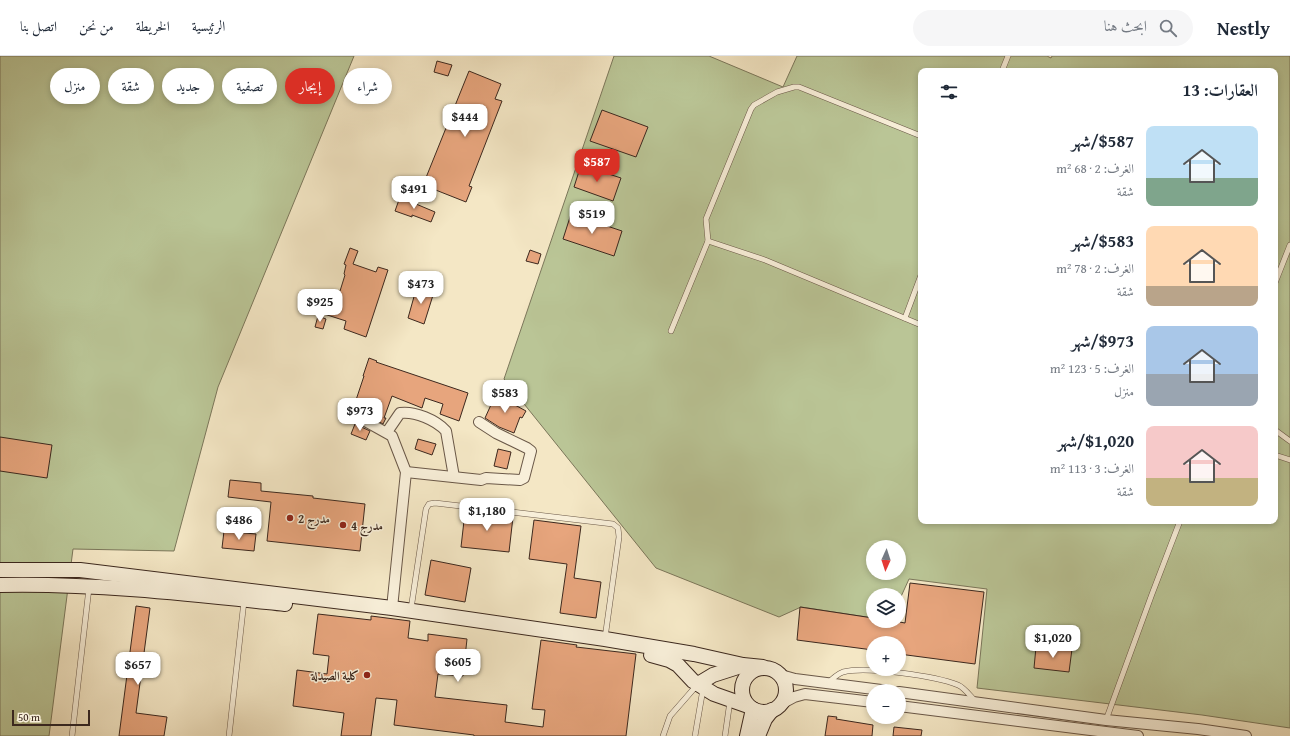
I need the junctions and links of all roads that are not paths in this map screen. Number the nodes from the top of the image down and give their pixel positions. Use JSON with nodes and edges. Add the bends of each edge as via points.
{"nodes":[{"id":1,"x":1008,"y":56,"type":"edge"},
{"id":2,"x":1003,"y":68,"type":"edge"},
{"id":3,"x":918,"y":135,"type":"edge"},
{"id":4,"x":708,"y":241,"type":"junction"},
{"id":5,"x":1290,"y":245,"type":"edge"},
{"id":6,"x":1278,"y":275,"type":"edge"},
{"id":7,"x":918,"y":283,"type":"edge"},
{"id":8,"x":905,"y":318,"type":"junction"},
{"id":9,"x":918,"y":324,"type":"edge"},
{"id":10,"x":671,"y":331,"type":"dead end"},
{"id":11,"x":349,"y":412,"type":"dead end"},
{"id":12,"x":479,"y":422,"type":"dead end"},
{"id":13,"x":386,"y":432,"type":"junction"},
{"id":14,"x":1278,"y":432,"type":"edge"},
{"id":15,"x":1290,"y":441,"type":"edge"},
{"id":16,"x":1278,"y":456,"type":"edge"},
{"id":17,"x":1290,"y":460,"type":"edge"},
{"id":18,"x":406,"y":472,"type":"junction"},
{"id":19,"x":454,"y":477,"type":"junction"},
{"id":20,"x":1179,"y":524,"type":"edge"},
{"id":21,"x":0,"y":570,"type":"edge"},
{"id":22,"x":80,"y":570,"type":"junction"},
{"id":23,"x":0,"y":585,"type":"edge"},
{"id":24,"x":84,"y":586,"type":"junction"},
{"id":25,"x":244,"y":600,"type":"junction"},
{"id":26,"x":392,"y":608,"type":"junction"},
{"id":27,"x":411,"y":611,"type":"junction"},
{"id":28,"x":605,"y":639,"type":"junction"},
{"id":29,"x":743,"y":665,"type":"junction"},
{"id":30,"x":763,"y":667,"type":"junction"},
{"id":31,"x":781,"y":675,"type":"junction"},
{"id":32,"x":828,"y":683,"type":"junction"},
{"id":33,"x":701,"y":686,"type":"junction"},
{"id":34,"x":866,"y":688,"type":"edge"},
{"id":35,"x":906,"y":693,"type":"edge"},
{"id":36,"x":730,"y":700,"type":"junction"},
{"id":37,"x":866,"y":701,"type":"edge"},
{"id":38,"x":976,"y":702,"type":"junction"},
{"id":39,"x":750,"y":707,"type":"junction"},
{"id":40,"x":777,"y":707,"type":"junction"},
{"id":41,"x":906,"y":707,"type":"edge"},
{"id":42,"x":1106,"y":720,"type":"junction"},
{"id":43,"x":1124,"y":735,"type":"edge"},
{"id":44,"x":72,"y":736,"type":"edge"},
{"id":45,"x":229,"y":736,"type":"edge"},
{"id":46,"x":663,"y":736,"type":"edge"},
{"id":47,"x":695,"y":736,"type":"edge"},
{"id":48,"x":725,"y":736,"type":"edge"},
{"id":49,"x":748,"y":736,"type":"edge"},
{"id":50,"x":758,"y":736,"type":"edge"},
{"id":51,"x":1138,"y":736,"type":"edge"},
{"id":52,"x":1246,"y":736,"type":"edge"}],
"edges":[{"from":1,"to":2,"type":"lane"},
{"from":3,"to":4,"type":"lane","via":[[799,87],[777,92],[751,109],[706,219]]},
{"from":4,"to":8,"type":"lane","via":[[765,260]]},
{"from":4,"to":10,"type":"lane"},
{"from":5,"to":6,"type":"lane"},
{"from":7,"to":8,"type":"lane"},
{"from":8,"to":9,"type":"lane"},
{"from":11,"to":13,"type":"street"},
{"from":12,"to":19,"type":"street","via":[[532,451],[524,478],[481,480]]},
{"from":13,"to":18,"type":"street","via":[[392,436]]},
{"from":13,"to":19,"type":"street","via":[[400,413],[408,412],[441,425],[446,431]]},
{"from":14,"to":15,"type":"lane"},
{"from":16,"to":17,"type":"lane"},
{"from":18,"to":19,"type":"street"},
{"from":18,"to":26,"type":"street"},
{"from":20,"to":42,"type":"lane"},
{"from":21,"to":22,"type":"street"},
{"from":22,"to":24,"type":"street"},
{"from":22,"to":26,"type":"street"},
{"from":23,"to":24,"type":"street"},
{"from":24,"to":25,"type":"street"},
{"from":24,"to":44,"type":"lane"},
{"from":25,"to":33,"type":"street","via":[[381,615],[636,652],[669,660]]},
{"from":25,"to":45,"type":"lane"},
{"from":26,"to":27,"type":"street"},
{"from":27,"to":28,"type":"street"},
{"from":27,"to":28,"type":"lane","via":[[426,509],[429,504],[613,524],[618,528],[619,537]]},
{"from":28,"to":29,"type":"street"},
{"from":29,"to":30,"type":"street"},
{"from":29,"to":33,"type":"street","via":[[713,675]]},
{"from":30,"to":31,"type":"street","via":[[773,669]]},
{"from":30,"to":39,"type":"street","via":[[750,672],[742,682],[742,694]]},
{"from":31,"to":32,"type":"street"},
{"from":31,"to":40,"type":"street","via":[[786,684],[786,695]]},
{"from":32,"to":34,"type":"street"},
{"from":32,"to":38,"type":"lane","via":[[841,673],[851,671],[939,679],[959,685]]},
{"from":33,"to":36,"type":"street"},
{"from":33,"to":46,"type":"lane","via":[[670,716]]},
{"from":33,"to":47,"type":"lane"},
{"from":35,"to":38,"type":"street"},
{"from":36,"to":39,"type":"street"},
{"from":36,"to":48,"type":"lane"},
{"from":37,"to":40,"type":"street","via":[[805,694]]},
{"from":38,"to":42,"type":"street"},
{"from":39,"to":40,"type":"street","via":[[759,712]]},
{"from":39,"to":49,"type":"street"},
{"from":40,"to":50,"type":"street","via":[[765,719]]},
{"from":41,"to":43,"type":"street"},
{"from":42,"to":52,"type":"street"},
{"from":43,"to":51,"type":"street"}]}
